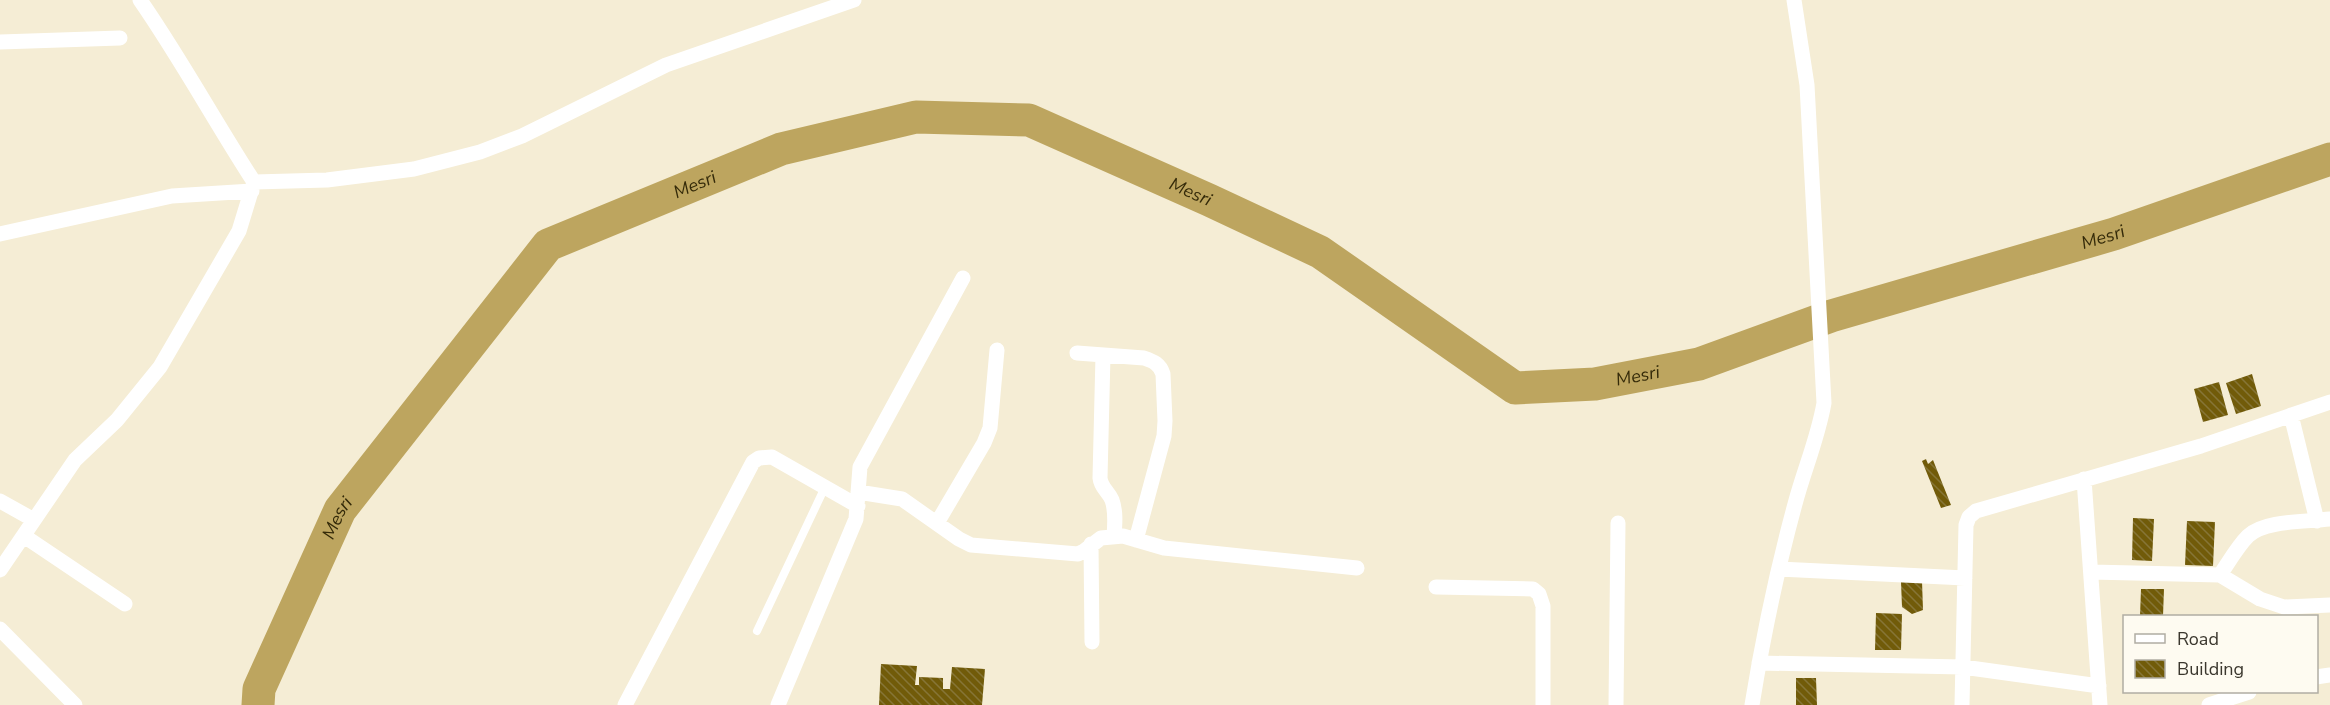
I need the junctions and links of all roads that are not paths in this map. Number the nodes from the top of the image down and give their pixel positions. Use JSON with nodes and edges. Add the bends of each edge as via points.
{"nodes":[{"id":1,"x":140,"y":0,"type":"edge"},
{"id":2,"x":854,"y":0,"type":"edge"},
{"id":3,"x":1794,"y":0,"type":"edge"},
{"id":4,"x":120,"y":38,"type":"dead end"},
{"id":5,"x":0,"y":42,"type":"edge"},
{"id":6,"x":253,"y":186,"type":"junction"},
{"id":7,"x":0,"y":234,"type":"edge"},
{"id":8,"x":963,"y":278,"type":"dead end"},
{"id":9,"x":997,"y":350,"type":"dead end"},
{"id":10,"x":1077,"y":353,"type":"dead end"},
{"id":11,"x":1103,"y":355,"type":"junction"},
{"id":12,"x":2330,"y":402,"type":"edge"},
{"id":13,"x":2291,"y":415,"type":"junction"},
{"id":14,"x":2084,"y":479,"type":"junction"},
{"id":15,"x":825,"y":487,"type":"junction"},
{"id":16,"x":858,"y":499,"type":"junction"},
{"id":17,"x":0,"y":501,"type":"edge"},
{"id":18,"x":34,"y":520,"type":"junction"},
{"id":19,"x":2324,"y":520,"type":"edge"},
{"id":20,"x":937,"y":523,"type":"junction"},
{"id":21,"x":1618,"y":523,"type":"dead end"},
{"id":22,"x":24,"y":536,"type":"junction"},
{"id":23,"x":1114,"y":536,"type":"junction"},
{"id":24,"x":1136,"y":540,"type":"junction"},
{"id":25,"x":1092,"y":544,"type":"junction"},
{"id":26,"x":1357,"y":568,"type":"dead end"},
{"id":27,"x":1779,"y":568,"type":"junction"},
{"id":28,"x":0,"y":570,"type":"edge"},
{"id":29,"x":2091,"y":572,"type":"junction"},
{"id":30,"x":2220,"y":575,"type":"junction"},
{"id":31,"x":1965,"y":578,"type":"junction"},
{"id":32,"x":1436,"y":587,"type":"dead end"},
{"id":33,"x":125,"y":604,"type":"dead end"},
{"id":34,"x":2330,"y":605,"type":"edge"},
{"id":35,"x":0,"y":629,"type":"edge"},
{"id":36,"x":757,"y":631,"type":"dead end"},
{"id":37,"x":1092,"y":642,"type":"dead end"},
{"id":38,"x":1759,"y":663,"type":"junction"},
{"id":39,"x":1963,"y":667,"type":"junction"},
{"id":40,"x":2099,"y":686,"type":"junction"},
{"id":41,"x":2246,"y":693,"type":"edge"},
{"id":42,"x":75,"y":705,"type":"edge"},
{"id":43,"x":624,"y":705,"type":"edge"},
{"id":44,"x":778,"y":705,"type":"edge"},
{"id":45,"x":1543,"y":705,"type":"edge"},
{"id":46,"x":1616,"y":705,"type":"edge"},
{"id":47,"x":1752,"y":705,"type":"edge"},
{"id":48,"x":1962,"y":705,"type":"edge"},
{"id":49,"x":2100,"y":705,"type":"edge"},
{"id":50,"x":2209,"y":705,"type":"edge"}],
"edges":[{"from":1,"to":6,"type":"street","via":[[172,46]]},
{"from":2,"to":6,"type":"street","via":[[666,64],[522,136],[480,152],[414,169]]},
{"from":3,"to":27,"type":"street","via":[[1806,85],[1824,391],[1821,420]]},
{"from":4,"to":5,"type":"street"},
{"from":6,"to":7,"type":"street","via":[[172,196]]},
{"from":6,"to":18,"type":"street","via":[[239,231],[160,367],[117,420],[75,460]]},
{"from":8,"to":16,"type":"street","via":[[860,467]]},
{"from":9,"to":20,"type":"street","via":[[990,428]]},
{"from":10,"to":11,"type":"street"},
{"from":11,"to":23,"type":"street","via":[[1100,478],[1112,499]]},
{"from":11,"to":24,"type":"street","via":[[1153,361],[1161,367],[1165,381],[1164,436]]},
{"from":12,"to":13,"type":"street"},
{"from":13,"to":14,"type":"street","via":[[2201,446]]},
{"from":13,"to":19,"type":"street"},
{"from":14,"to":29,"type":"street"},
{"from":14,"to":31,"type":"street","via":[[1976,511],[1966,525]]},
{"from":15,"to":16,"type":"street"},
{"from":15,"to":36,"type":"lane"},
{"from":15,"to":43,"type":"street","via":[[772,457],[753,462]]},
{"from":16,"to":20,"type":"street","via":[[902,499]]},
{"from":16,"to":44,"type":"street","via":[[856,519]]},
{"from":17,"to":18,"type":"street"},
{"from":18,"to":22,"type":"street"},
{"from":19,"to":30,"type":"street","via":[[2257,529]]},
{"from":20,"to":25,"type":"street","via":[[959,539],[983,547],[1078,554]]},
{"from":21,"to":46,"type":"street"},
{"from":22,"to":28,"type":"street"},
{"from":22,"to":33,"type":"street"},
{"from":23,"to":24,"type":"street"},
{"from":23,"to":25,"type":"street"},
{"from":24,"to":26,"type":"street","via":[[1164,548]]},
{"from":25,"to":37,"type":"street"},
{"from":27,"to":31,"type":"street"},
{"from":27,"to":38,"type":"street"},
{"from":29,"to":30,"type":"street"},
{"from":29,"to":40,"type":"street"},
{"from":30,"to":34,"type":"street","via":[[2260,599],[2284,607]]},
{"from":31,"to":39,"type":"street"},
{"from":32,"to":45,"type":"street","via":[[1522,588],[1539,594],[1543,606]]},
{"from":35,"to":42,"type":"street"},
{"from":38,"to":39,"type":"street"},
{"from":38,"to":47,"type":"street"},
{"from":39,"to":40,"type":"street"},
{"from":39,"to":48,"type":"street"},
{"from":40,"to":49,"type":"street"},
{"from":41,"to":50,"type":"street"}]}
